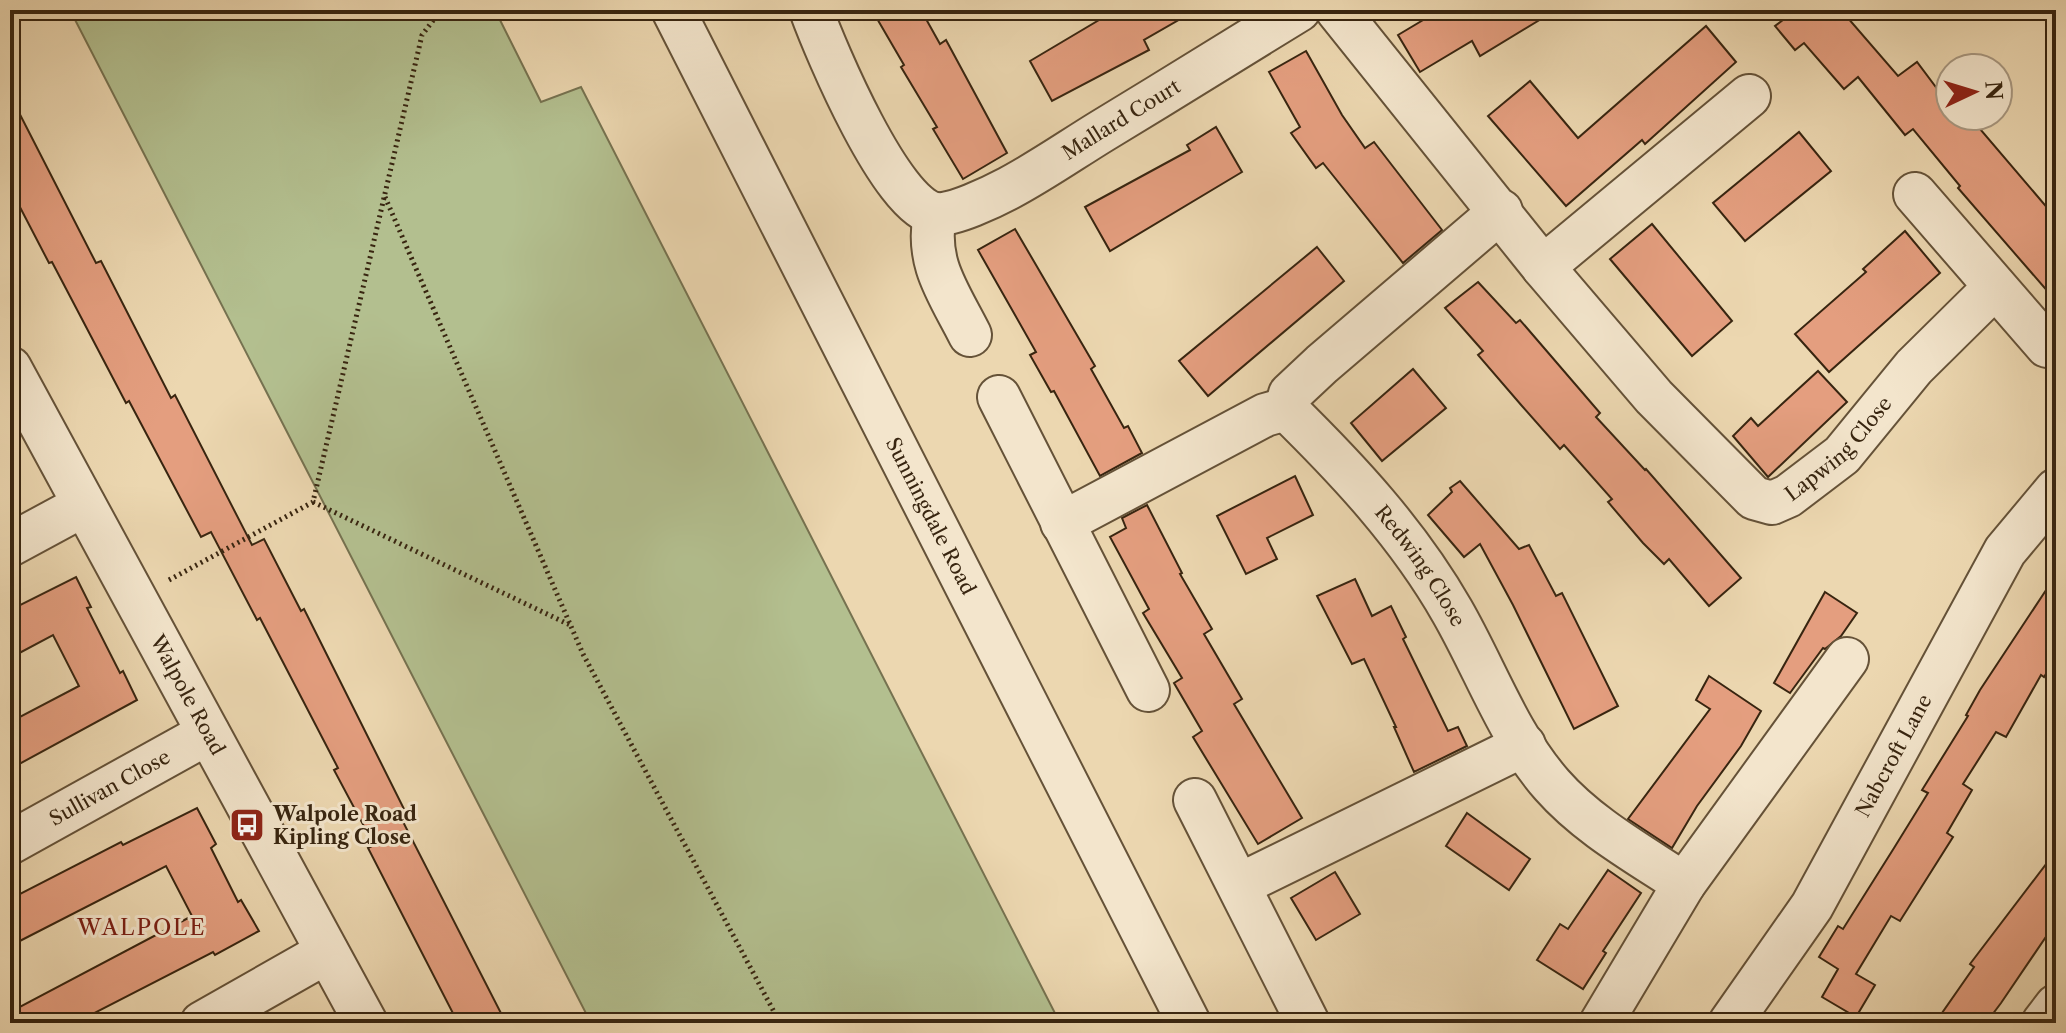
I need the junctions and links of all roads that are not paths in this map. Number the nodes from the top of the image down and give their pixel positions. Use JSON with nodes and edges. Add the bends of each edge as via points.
{"nodes":[{"id":1,"x":673,"y":10,"type":"edge"},
{"id":2,"x":811,"y":10,"type":"edge"},
{"id":3,"x":1299,"y":10,"type":"edge"},
{"id":4,"x":1337,"y":10,"type":"edge"},
{"id":5,"x":1749,"y":96,"type":"dead end"},
{"id":6,"x":1915,"y":194,"type":"dead end"},
{"id":7,"x":1501,"y":211,"type":"junction"},
{"id":8,"x":935,"y":214,"type":"junction"},
{"id":9,"x":1543,"y":267,"type":"junction"},
{"id":10,"x":1995,"y":287,"type":"junction"},
{"id":11,"x":970,"y":335,"type":"dead end"},
{"id":12,"x":2047,"y":346,"type":"dead end"},
{"id":13,"x":10,"y":368,"type":"edge"},
{"id":14,"x":999,"y":397,"type":"dead end"},
{"id":15,"x":1286,"y":409,"type":"junction"},
{"id":16,"x":2056,"y":490,"type":"edge"},
{"id":17,"x":84,"y":505,"type":"junction"},
{"id":18,"x":1062,"y":523,"type":"junction"},
{"id":19,"x":10,"y":545,"type":"edge"},
{"id":20,"x":1847,"y":659,"type":"dead end"},
{"id":21,"x":1148,"y":690,"type":"dead end"},
{"id":22,"x":208,"y":733,"type":"junction"},
{"id":23,"x":1524,"y":745,"type":"junction"},
{"id":24,"x":1195,"y":800,"type":"dead end"},
{"id":25,"x":10,"y":843,"type":"edge"},
{"id":26,"x":1684,"y":884,"type":"junction"},
{"id":27,"x":1239,"y":885,"type":"junction"},
{"id":28,"x":327,"y":952,"type":"junction"},
{"id":29,"x":2056,"y":1006,"type":"edge"},
{"id":30,"x":202,"y":1023,"type":"edge"},
{"id":31,"x":366,"y":1023,"type":"edge"},
{"id":32,"x":1189,"y":1023,"type":"edge"},
{"id":33,"x":1308,"y":1023,"type":"edge"},
{"id":34,"x":1601,"y":1023,"type":"edge"},
{"id":35,"x":1730,"y":1023,"type":"edge"},
{"id":36,"x":2043,"y":1023,"type":"edge"}],
"edges":[{"from":1,"to":32,"type":"street","name":"Sunningdale Road"},
{"from":2,"to":8,"type":"street","via":[[858,119],[906,193]]},
{"from":3,"to":8,"type":"street","name":"Mallard Court","via":[[1007,189],[948,214]]},
{"from":4,"to":7,"type":"street","name":"Lapwing Close"},
{"from":5,"to":9,"type":"street"},
{"from":6,"to":10,"type":"street"},
{"from":7,"to":9,"type":"street","name":"Lapwing Close"},
{"from":7,"to":15,"type":"street","via":[[1322,364],[1290,394]]},
{"from":8,"to":11,"type":"street","via":[[930,237],[938,272]]},
{"from":9,"to":10,"type":"street","name":"Lapwing Close","via":[[1654,397],[1754,498],[1772,503],[1842,455],[1914,367]]},
{"from":10,"to":12,"type":"street"},
{"from":13,"to":17,"type":"street","name":"Walpole Road"},
{"from":14,"to":18,"type":"street"},
{"from":15,"to":18,"type":"street","via":[[1265,415]]},
{"from":15,"to":23,"type":"street","name":"Redwing Close","via":[[1403,535],[1452,611]]},
{"from":16,"to":35,"type":"street","name":"Nabcroft Lane","via":[[2005,551],[1812,906]]},
{"from":17,"to":19,"type":"street"},
{"from":17,"to":22,"type":"street","name":"Walpole Road"},
{"from":18,"to":21,"type":"street"},
{"from":20,"to":26,"type":"street"},
{"from":22,"to":25,"type":"street","name":"Sullivan Close"},
{"from":22,"to":28,"type":"street","name":"Walpole Road"},
{"from":23,"to":26,"type":"street","name":"Redwing Close","via":[[1552,785],[1604,831]]},
{"from":23,"to":27,"type":"street"},
{"from":24,"to":27,"type":"street"},
{"from":26,"to":34,"type":"street"},
{"from":27,"to":33,"type":"street"},
{"from":28,"to":30,"type":"street"},
{"from":28,"to":31,"type":"street","name":"Walpole Road"},
{"from":29,"to":36,"type":"street"}]}
